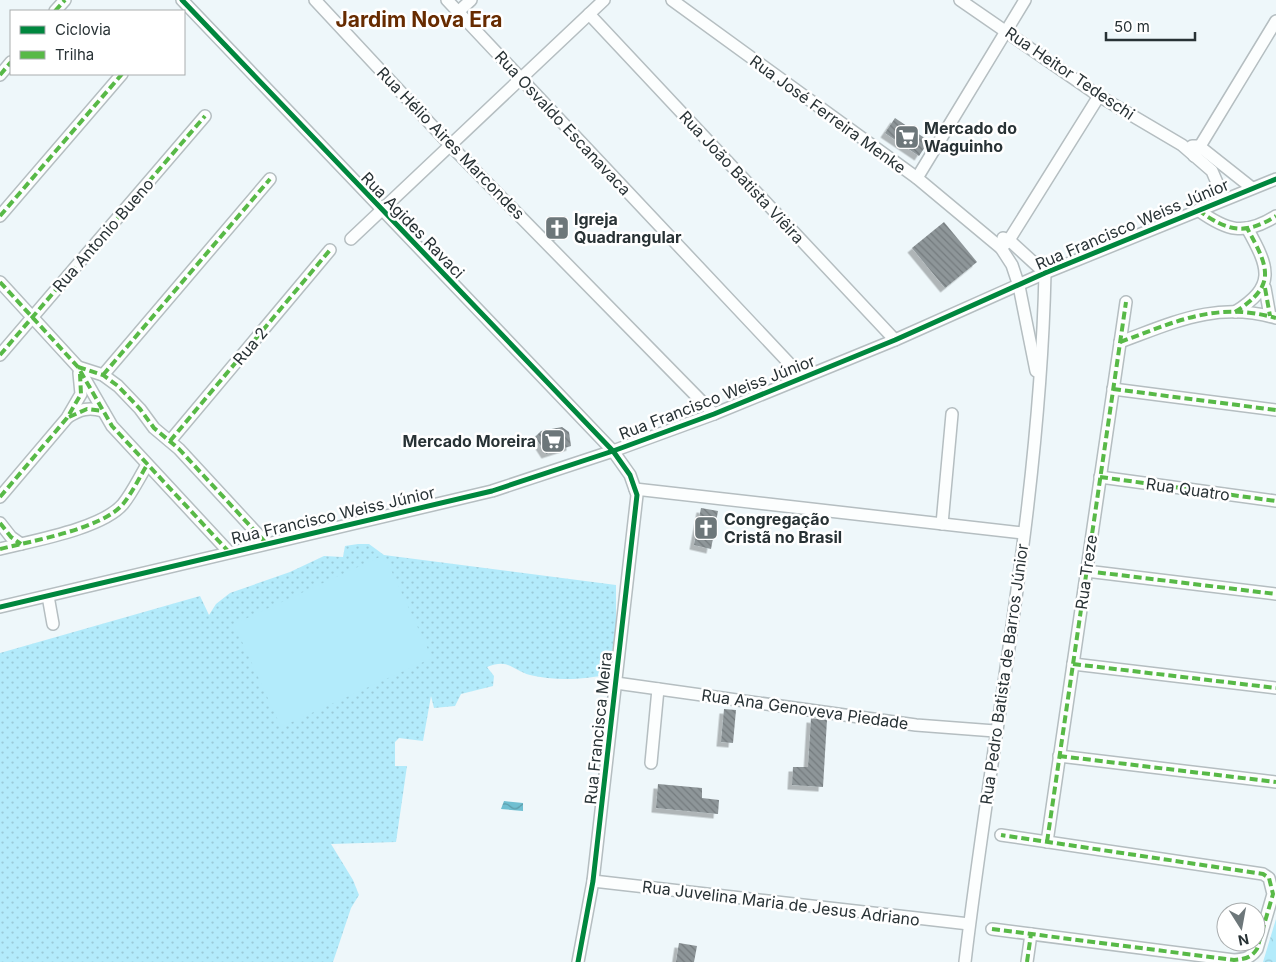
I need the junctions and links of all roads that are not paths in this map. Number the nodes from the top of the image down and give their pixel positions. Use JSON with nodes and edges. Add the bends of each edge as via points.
{"nodes":[{"id":1,"x":65,"y":0,"type":"edge"},
{"id":2,"x":182,"y":0,"type":"edge"},
{"id":3,"x":315,"y":0,"type":"edge"},
{"id":4,"x":447,"y":0,"type":"edge"},
{"id":5,"x":471,"y":0,"type":"edge"},
{"id":6,"x":604,"y":0,"type":"edge"},
{"id":7,"x":672,"y":0,"type":"edge"},
{"id":8,"x":960,"y":0,"type":"edge"},
{"id":9,"x":1025,"y":0,"type":"edge"},
{"id":10,"x":56,"y":10,"type":"edge"},
{"id":11,"x":458,"y":12,"type":"junction"},
{"id":12,"x":589,"y":14,"type":"junction"},
{"id":13,"x":1276,"y":22,"type":"edge"},
{"id":14,"x":1006,"y":30,"type":"junction"},
{"id":15,"x":10,"y":63,"type":"edge"},
{"id":16,"x":0,"y":75,"type":"edge"},
{"id":17,"x":121,"y":75,"type":"edge"},
{"id":18,"x":521,"y":78,"type":"junction"},
{"id":19,"x":1100,"y":96,"type":"junction"},
{"id":20,"x":205,"y":116,"type":"dead end"},
{"id":21,"x":451,"y":146,"type":"junction"},
{"id":22,"x":1196,"y":151,"type":"junction"},
{"id":23,"x":917,"y":178,"type":"junction"},
{"id":24,"x":270,"y":179,"type":"dead end"},
{"id":25,"x":1276,"y":179,"type":"edge"},
{"id":26,"x":1252,"y":188,"type":"junction"},
{"id":27,"x":1224,"y":199,"type":"junction"},
{"id":28,"x":1198,"y":210,"type":"junction"},
{"id":29,"x":382,"y":211,"type":"junction"},
{"id":30,"x":0,"y":216,"type":"edge"},
{"id":31,"x":1276,"y":216,"type":"edge"},
{"id":32,"x":1247,"y":228,"type":"junction"},
{"id":33,"x":351,"y":239,"type":"dead end"},
{"id":34,"x":1005,"y":244,"type":"junction"},
{"id":35,"x":330,"y":250,"type":"dead end"},
{"id":36,"x":1046,"y":273,"type":"junction"},
{"id":37,"x":0,"y":282,"type":"edge"},
{"id":38,"x":1270,"y":282,"type":"edge"},
{"id":39,"x":1019,"y":286,"type":"junction"},
{"id":40,"x":1126,"y":302,"type":"dead end"},
{"id":41,"x":1235,"y":312,"type":"junction"},
{"id":42,"x":33,"y":317,"type":"junction"},
{"id":43,"x":1273,"y":317,"type":"edge"},
{"id":44,"x":895,"y":340,"type":"junction"},
{"id":45,"x":1120,"y":342,"type":"junction"},
{"id":46,"x":0,"y":355,"type":"edge"},
{"id":47,"x":78,"y":366,"type":"junction"},
{"id":48,"x":102,"y":375,"type":"junction"},
{"id":49,"x":802,"y":377,"type":"junction"},
{"id":50,"x":1039,"y":386,"type":"junction"},
{"id":51,"x":1113,"y":389,"type":"junction"},
{"id":52,"x":1276,"y":410,"type":"edge"},
{"id":53,"x":103,"y":411,"type":"junction"},
{"id":54,"x":714,"y":414,"type":"junction"},
{"id":55,"x":952,"y":414,"type":"dead end"},
{"id":56,"x":67,"y":418,"type":"junction"},
{"id":57,"x":170,"y":441,"type":"junction"},
{"id":58,"x":613,"y":451,"type":"junction"},
{"id":59,"x":147,"y":465,"type":"junction"},
{"id":60,"x":1100,"y":477,"type":"junction"},
{"id":61,"x":636,"y":492,"type":"junction"},
{"id":62,"x":0,"y":497,"type":"edge"},
{"id":63,"x":1276,"y":501,"type":"edge"},
{"id":64,"x":0,"y":524,"type":"edge"},
{"id":65,"x":942,"y":524,"type":"junction"},
{"id":66,"x":1024,"y":533,"type":"junction"},
{"id":67,"x":266,"y":543,"type":"junction"},
{"id":68,"x":21,"y":544,"type":"junction"},
{"id":69,"x":0,"y":549,"type":"edge"},
{"id":70,"x":229,"y":552,"type":"junction"},
{"id":71,"x":1086,"y":570,"type":"junction"},
{"id":72,"x":1276,"y":594,"type":"edge"},
{"id":73,"x":48,"y":596,"type":"junction"},
{"id":74,"x":0,"y":607,"type":"edge"},
{"id":75,"x":53,"y":624,"type":"dead end"},
{"id":76,"x":1072,"y":664,"type":"junction"},
{"id":77,"x":616,"y":682,"type":"junction"},
{"id":78,"x":658,"y":688,"type":"junction"},
{"id":79,"x":1276,"y":688,"type":"edge"},
{"id":80,"x":996,"y":731,"type":"junction"},
{"id":81,"x":1059,"y":756,"type":"junction"},
{"id":82,"x":652,"y":763,"type":"dead end"},
{"id":83,"x":1276,"y":782,"type":"edge"},
{"id":84,"x":1001,"y":836,"type":"dead end"},
{"id":85,"x":1046,"y":842,"type":"junction"},
{"id":86,"x":593,"y":881,"type":"junction"},
{"id":87,"x":970,"y":924,"type":"junction"},
{"id":88,"x":992,"y":929,"type":"dead end"},
{"id":89,"x":1031,"y":934,"type":"junction"},
{"id":90,"x":1251,"y":959,"type":"edge"},
{"id":91,"x":578,"y":962,"type":"edge"},
{"id":92,"x":965,"y":962,"type":"edge"},
{"id":93,"x":1027,"y":962,"type":"edge"}],
"edges":[{"from":1,"to":10,"type":"street"},
{"from":2,"to":29,"type":"street","name":"Rua Agides Ravaci"},
{"from":3,"to":21,"type":"street","name":"Rua Hélio Aires Marcondes"},
{"from":4,"to":11,"type":"street","name":"Rua Osvaldo Escanavaca"},
{"from":5,"to":11,"type":"street"},
{"from":6,"to":12,"type":"street"},
{"from":7,"to":23,"type":"street","name":"Rua José Ferreira Menke"},
{"from":8,"to":14,"type":"street","name":"Rua Heitor Tedeschi"},
{"from":9,"to":14,"type":"street"},
{"from":11,"to":18,"type":"street","name":"Rua Osvaldo Escanavaca"},
{"from":12,"to":18,"type":"street"},
{"from":12,"to":44,"type":"street","name":"Rua João Batista Viêira"},
{"from":13,"to":22,"type":"street"},
{"from":14,"to":19,"type":"street","name":"Rua Heitor Tedeschi"},
{"from":14,"to":23,"type":"street"},
{"from":15,"to":16,"type":"street"},
{"from":17,"to":30,"type":"street"},
{"from":18,"to":21,"type":"street"},
{"from":18,"to":49,"type":"street","name":"Rua Osvaldo Escanavaca"},
{"from":19,"to":22,"type":"street","name":"Rua Heitor Tedeschi"},
{"from":19,"to":34,"type":"street"},
{"from":20,"to":42,"type":"street","name":"Rua Antonio Bueno"},
{"from":21,"to":29,"type":"street"},
{"from":21,"to":54,"type":"street","name":"Rua Hélio Aires Marcondes"},
{"from":22,"to":26,"type":"street"},
{"from":22,"to":27,"type":"street","via":[[1212,171]]},
{"from":23,"to":34,"type":"street","name":"Rua José Ferreira Menke"},
{"from":24,"to":48,"type":"street"},
{"from":25,"to":26,"type":"street","name":"Rua Francisco Weiss Júnior"},
{"from":26,"to":27,"type":"street","name":"Rua Francisco Weiss Júnior"},
{"from":27,"to":28,"type":"street","name":"Rua Francisco Weiss Júnior"},
{"from":28,"to":32,"type":"street","via":[[1218,224]]},
{"from":28,"to":36,"type":"street","name":"Rua Francisco Weiss Júnior"},
{"from":29,"to":33,"type":"street"},
{"from":29,"to":58,"type":"street","name":"Rua Agides Ravaci"},
{"from":31,"to":32,"type":"street"},
{"from":32,"to":38,"type":"street","via":[[1265,261]]},
{"from":34,"to":36,"type":"street","name":"Rua José Ferreira Menke"},
{"from":34,"to":39,"type":"street"},
{"from":35,"to":57,"type":"street","name":"Rua 2"},
{"from":36,"to":39,"type":"street","name":"Rua Francisco Weiss Júnior"},
{"from":36,"to":50,"type":"street","name":"Rua Pedro Batista de Barros Júnior"},
{"from":37,"to":42,"type":"street"},
{"from":38,"to":41,"type":"street","via":[[1254,301]]},
{"from":38,"to":43,"type":"street"},
{"from":39,"to":44,"type":"street","name":"Rua Francisco Weiss Júnior"},
{"from":39,"to":50,"type":"street","name":"Rua Pedro Batista de Barros Júnior"},
{"from":40,"to":45,"type":"street","name":"Rua Treze"},
{"from":41,"to":43,"type":"street"},
{"from":41,"to":45,"type":"street","via":[[1196,314]]},
{"from":42,"to":46,"type":"street","name":"Rua Antonio Bueno"},
{"from":42,"to":47,"type":"street"},
{"from":44,"to":49,"type":"street","name":"Rua Francisco Weiss Júnior"},
{"from":45,"to":51,"type":"street","name":"Rua Treze"},
{"from":47,"to":48,"type":"street"},
{"from":47,"to":53,"type":"street"},
{"from":47,"to":56,"type":"street","via":[[81,394]]},
{"from":48,"to":57,"type":"street","via":[[118,386],[154,428]]},
{"from":49,"to":54,"type":"street","name":"Rua Francisco Weiss Júnior"},
{"from":50,"to":66,"type":"street","name":"Rua Pedro Batista de Barros Júnior"},
{"from":51,"to":52,"type":"street"},
{"from":51,"to":60,"type":"street","name":"Rua Treze"},
{"from":53,"to":56,"type":"street","via":[[87,408]]},
{"from":53,"to":59,"type":"street"},
{"from":54,"to":58,"type":"street","name":"Rua Francisco Weiss Júnior"},
{"from":55,"to":65,"type":"street"},
{"from":56,"to":62,"type":"street"},
{"from":57,"to":67,"type":"street"},
{"from":58,"to":61,"type":"street","name":"Rua Agides Ravaci","via":[[630,475]]},
{"from":58,"to":67,"type":"street","name":"Rua Francisco Weiss Júnior","via":[[492,491]]},
{"from":59,"to":68,"type":"street","via":[[122,505],[111,513],[76,530]]},
{"from":59,"to":70,"type":"street"},
{"from":60,"to":63,"type":"street","name":"Rua Quatro"},
{"from":60,"to":71,"type":"street","name":"Rua Treze"},
{"from":61,"to":65,"type":"street"},
{"from":61,"to":77,"type":"street","name":"Rua Francisca Meira"},
{"from":64,"to":68,"type":"street"},
{"from":65,"to":66,"type":"street"},
{"from":66,"to":80,"type":"street","name":"Rua Pedro Batista de Barros Júnior"},
{"from":67,"to":70,"type":"street","name":"Rua Francisco Weiss Júnior"},
{"from":68,"to":69,"type":"street"},
{"from":70,"to":73,"type":"street","name":"Rua Francisco Weiss Júnior"},
{"from":71,"to":72,"type":"street"},
{"from":71,"to":76,"type":"street","name":"Rua Treze"},
{"from":73,"to":74,"type":"street","name":"Rua Francisco Weiss Júnior"},
{"from":73,"to":75,"type":"street"},
{"from":76,"to":79,"type":"street"},
{"from":76,"to":81,"type":"street","name":"Rua Treze"},
{"from":77,"to":78,"type":"street","name":"Rua Ana Genoveva Piedade"},
{"from":77,"to":86,"type":"street","name":"Rua Francisca Meira"},
{"from":78,"to":80,"type":"street","name":"Rua Ana Genoveva Piedade","via":[[916,725]]},
{"from":78,"to":82,"type":"street"},
{"from":80,"to":87,"type":"street","name":"Rua Pedro Batista de Barros Júnior"},
{"from":81,"to":83,"type":"street"},
{"from":81,"to":85,"type":"street","name":"Rua Treze"},
{"from":84,"to":85,"type":"street"},
{"from":85,"to":90,"type":"street","via":[[1263,874],[1269,878],[1273,894]]},
{"from":86,"to":87,"type":"street","name":"Rua Juvelina Maria de Jesus Adriano"},
{"from":86,"to":91,"type":"street","name":"Rua Francisca Meira"},
{"from":87,"to":92,"type":"street","name":"Rua Pedro Batista de Barros Júnior"},
{"from":88,"to":89,"type":"street"},
{"from":89,"to":90,"type":"street","via":[[1234,960]]},
{"from":89,"to":93,"type":"street"}]}
